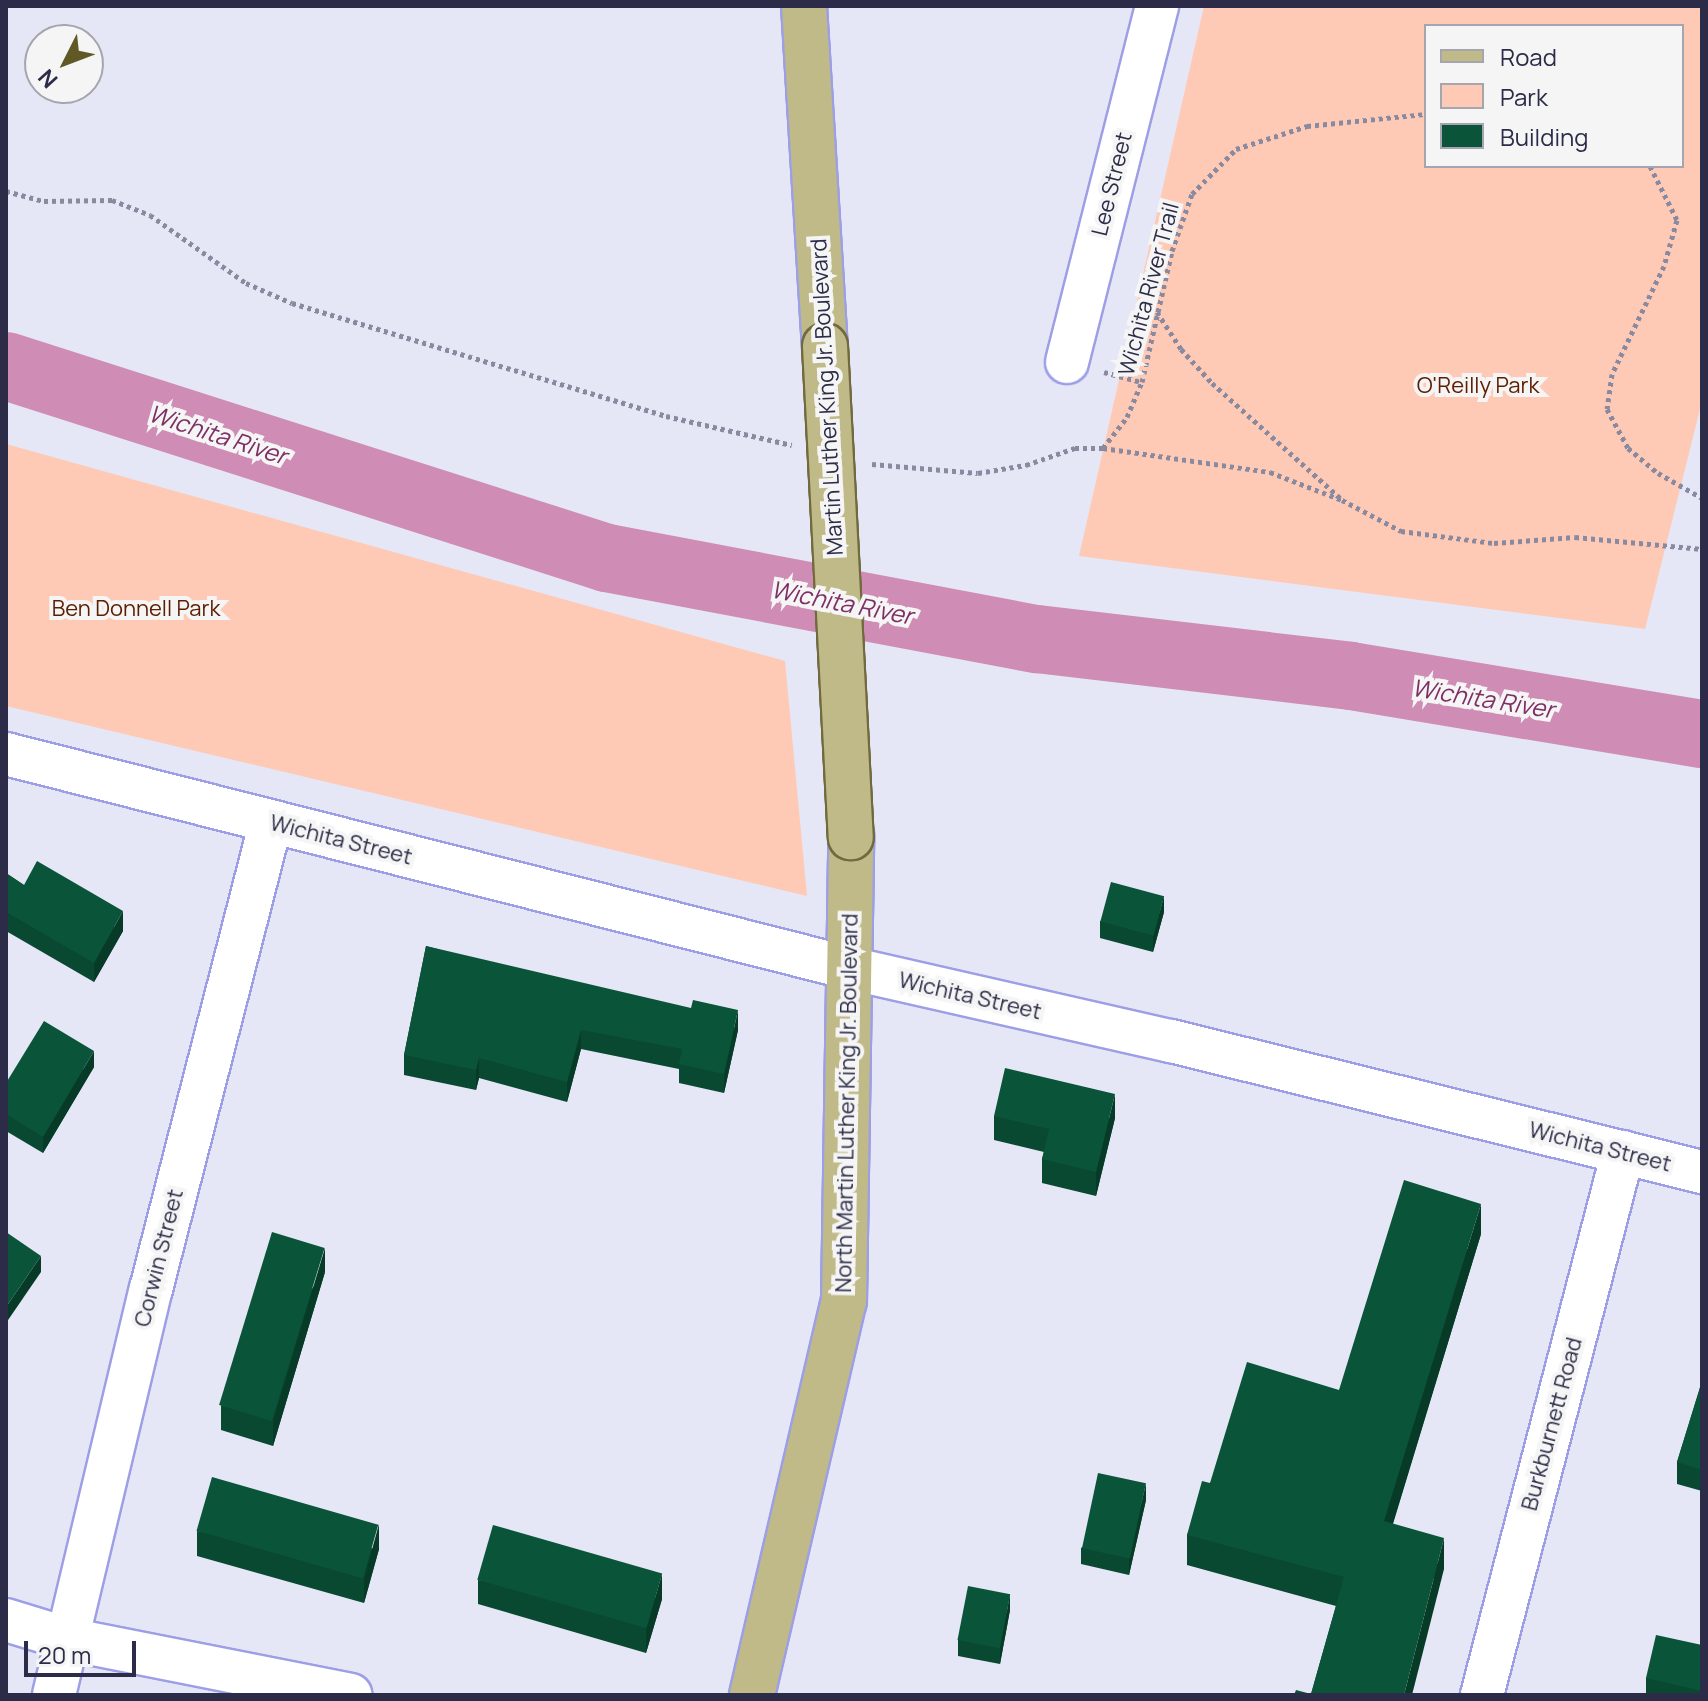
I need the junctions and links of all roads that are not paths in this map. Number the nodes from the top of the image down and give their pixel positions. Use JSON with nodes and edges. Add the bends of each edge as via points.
{"nodes":[{"id":1,"x":804,"y":6,"type":"edge"},
{"id":2,"x":1157,"y":6,"type":"edge"},
{"id":3,"x":1067,"y":362,"type":"dead end"},
{"id":4,"x":6,"y":754,"type":"edge"},
{"id":5,"x":271,"y":823,"type":"junction"},
{"id":6,"x":851,"y":837,"type":"joint"},
{"id":7,"x":853,"y":969,"type":"junction"},
{"id":8,"x":1623,"y":1152,"type":"junction"},
{"id":9,"x":1702,"y":1172,"type":"edge"},
{"id":10,"x":6,"y":1620,"type":"edge"},
{"id":11,"x":68,"y":1639,"type":"junction"},
{"id":12,"x":54,"y":1695,"type":"edge"},
{"id":13,"x":350,"y":1695,"type":"edge"},
{"id":14,"x":752,"y":1695,"type":"edge"},
{"id":15,"x":1482,"y":1695,"type":"edge"}],
"edges":[{"from":1,"to":6,"type":"main road","name":"Martin Luther King Jr. Boulevard","bridge":true},
{"from":2,"to":3,"type":"street","name":"Lee Street"},
{"from":4,"to":5,"type":"street","name":"Wichita Street"},
{"from":5,"to":7,"type":"street","name":"Wichita Street"},
{"from":5,"to":11,"type":"street","name":"Corwin Street"},
{"from":6,"to":7,"type":"main road","name":"North Martin Luther King Jr. Boulevard"},
{"from":7,"to":8,"type":"street","name":"Wichita Street"},
{"from":7,"to":14,"type":"main road","name":"North Martin Luther King Jr. Boulevard","via":[[844,1301]]},
{"from":8,"to":9,"type":"street","name":"Wichita Street"},
{"from":8,"to":15,"type":"street","name":"Burkburnett Road"},
{"from":10,"to":11,"type":"street"},
{"from":11,"to":12,"type":"street","name":"Corwin Street"},
{"from":11,"to":13,"type":"street"}]}
